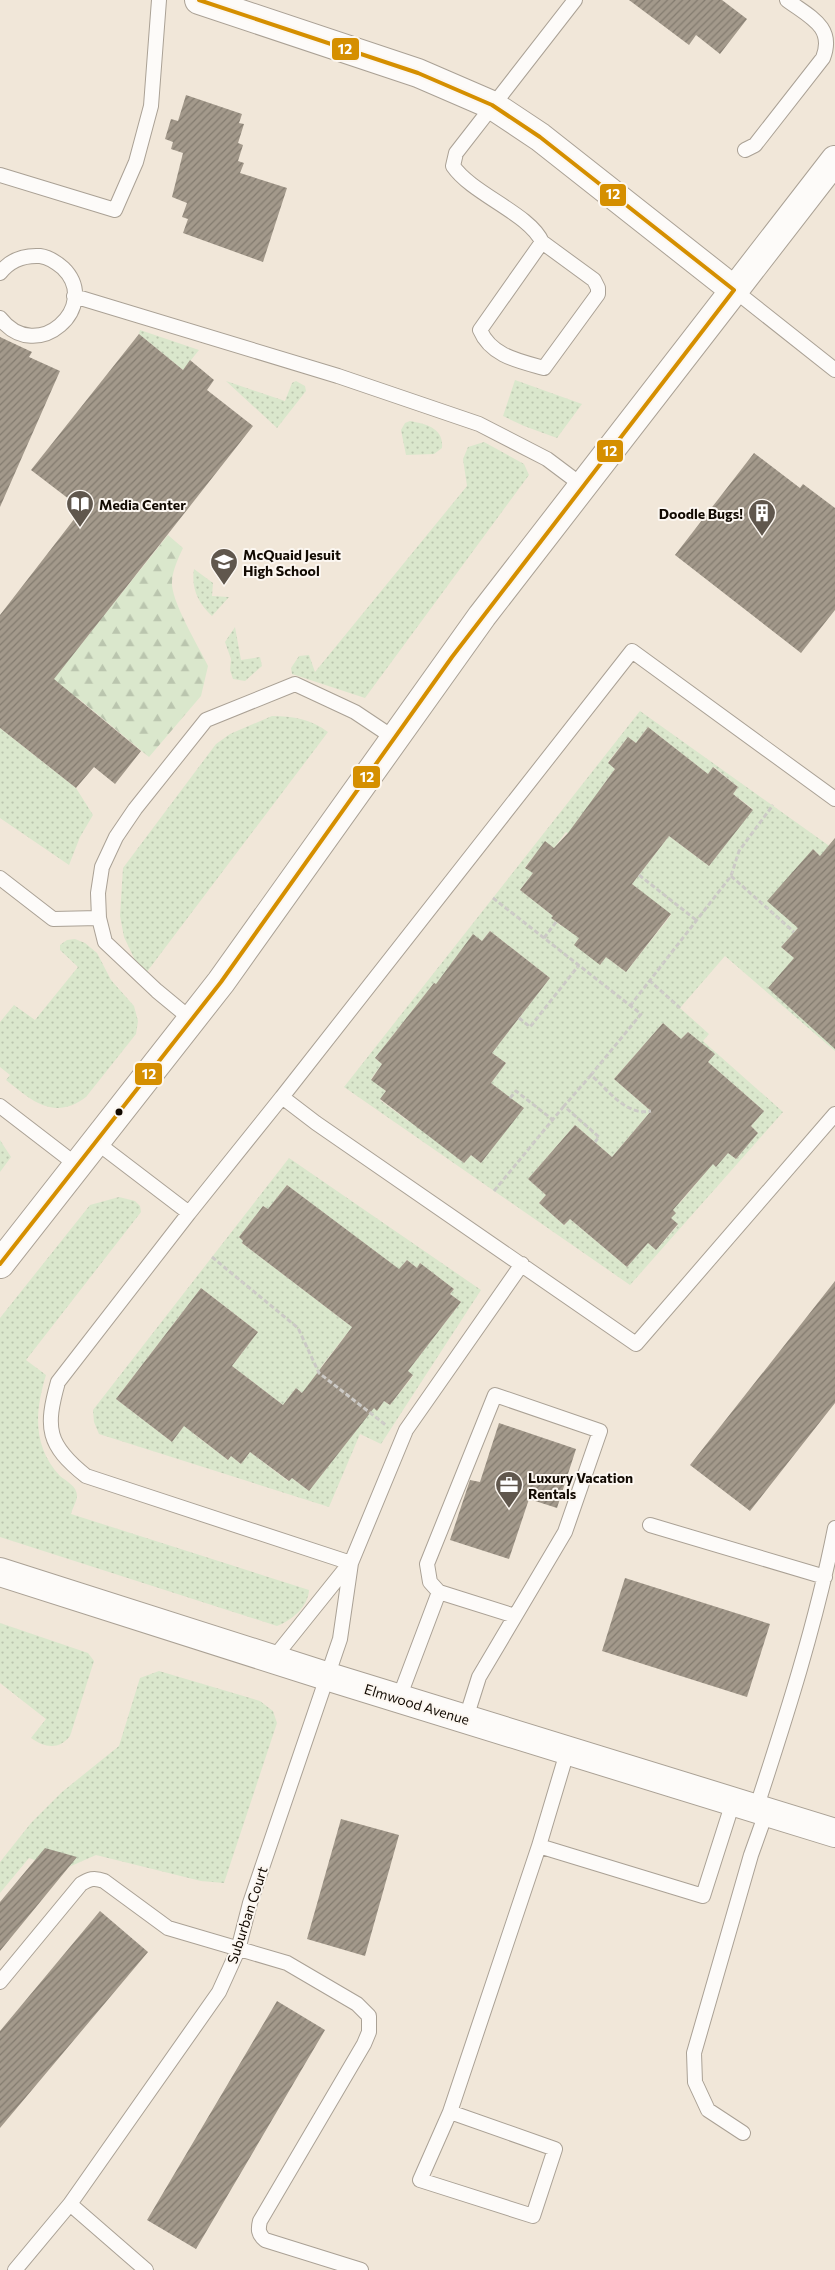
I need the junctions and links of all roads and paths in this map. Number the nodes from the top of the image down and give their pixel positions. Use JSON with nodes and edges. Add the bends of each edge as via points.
{"nodes":[{"id":1,"x":159,"y":0,"type":"edge"},
{"id":2,"x":199,"y":0,"type":"edge"},
{"id":3,"x":575,"y":0,"type":"edge"},
{"id":4,"x":787,"y":0,"type":"edge"},
{"id":5,"x":492,"y":105,"type":"junction"},
{"id":6,"x":745,"y":150,"type":"dead end"},
{"id":7,"x":835,"y":160,"type":"edge"},
{"id":8,"x":0,"y":175,"type":"edge"},
{"id":9,"x":542,"y":242,"type":"junction"},
{"id":10,"x":0,"y":273,"type":"edge"},
{"id":11,"x":734,"y":290,"type":"junction"},
{"id":12,"x":74,"y":296,"type":"junction"},
{"id":13,"x":0,"y":318,"type":"edge"},
{"id":14,"x":835,"y":370,"type":"edge"},
{"id":15,"x":583,"y":486,"type":"junction"},
{"id":16,"x":394,"y":738,"type":"junction"},
{"id":17,"x":835,"y":798,"type":"edge"},
{"id":18,"x":774,"y":805,"type":"dead end"},
{"id":19,"x":639,"y":876,"type":"dead end"},
{"id":20,"x":731,"y":876,"type":"junction"},
{"id":21,"x":0,"y":878,"type":"edge"},
{"id":22,"x":493,"y":898,"type":"dead end"},
{"id":23,"x":99,"y":918,"type":"junction"},
{"id":24,"x":696,"y":920,"type":"junction"},
{"id":25,"x":556,"y":922,"type":"dead end"},
{"id":26,"x":794,"y":932,"type":"dead end"},
{"id":27,"x":544,"y":938,"type":"junction"},
{"id":28,"x":579,"y":965,"type":"junction"},
{"id":29,"x":650,"y":980,"type":"junction"},
{"id":30,"x":630,"y":1006,"type":"junction"},
{"id":31,"x":680,"y":1008,"type":"dead end"},
{"id":32,"x":519,"y":1018,"type":"dead end"},
{"id":33,"x":192,"y":1020,"type":"junction"},
{"id":34,"x":591,"y":1075,"type":"junction"},
{"id":35,"x":282,"y":1097,"type":"junction"},
{"id":36,"x":510,"y":1098,"type":"dead end"},
{"id":37,"x":0,"y":1106,"type":"edge"},
{"id":38,"x":564,"y":1106,"type":"junction"},
{"id":39,"x":651,"y":1111,"type":"dead end"},
{"id":40,"x":835,"y":1114,"type":"edge"},
{"id":41,"x":553,"y":1120,"type":"junction"},
{"id":42,"x":96,"y":1142,"type":"junction"},
{"id":43,"x":595,"y":1142,"type":"dead end"},
{"id":44,"x":78,"y":1166,"type":"junction"},
{"id":45,"x":494,"y":1191,"type":"dead end"},
{"id":46,"x":189,"y":1213,"type":"junction"},
{"id":47,"x":212,"y":1258,"type":"dead end"},
{"id":48,"x":0,"y":1264,"type":"edge"},
{"id":49,"x":522,"y":1264,"type":"junction"},
{"id":50,"x":391,"y":1429,"type":"dead end"},
{"id":51,"x":650,"y":1525,"type":"dead end"},
{"id":52,"x":835,"y":1528,"type":"edge"},
{"id":53,"x":351,"y":1563,"type":"junction"},
{"id":54,"x":0,"y":1572,"type":"edge"},
{"id":55,"x":825,"y":1577,"type":"junction"},
{"id":56,"x":440,"y":1592,"type":"junction"},
{"id":57,"x":516,"y":1616,"type":"junction"},
{"id":58,"x":273,"y":1659,"type":"junction"},
{"id":59,"x":326,"y":1676,"type":"junction"},
{"id":60,"x":399,"y":1698,"type":"junction"},
{"id":61,"x":466,"y":1718,"type":"junction"},
{"id":62,"x":568,"y":1749,"type":"junction"},
{"id":63,"x":751,"y":1808,"type":"junction"},
{"id":64,"x":835,"y":1833,"type":"edge"},
{"id":65,"x":539,"y":1846,"type":"junction"},
{"id":66,"x":238,"y":1950,"type":"junction"},
{"id":67,"x":0,"y":1982,"type":"edge"},
{"id":68,"x":450,"y":2112,"type":"junction"},
{"id":69,"x":743,"y":2133,"type":"dead end"},
{"id":70,"x":70,"y":2204,"type":"junction"},
{"id":71,"x":15,"y":2270,"type":"edge"},
{"id":72,"x":146,"y":2270,"type":"edge"},
{"id":73,"x":361,"y":2270,"type":"edge"}],
"edges":[{"from":1,"to":8,"type":"lane","via":[[151,106],[136,162],[115,210]]},
{"from":2,"to":5,"type":"street","via":[[418,73]]},
{"from":3,"to":5,"type":"lane"},
{"from":4,"to":6,"type":"lane","via":[[821,26],[827,34],[828,46],[823,58],[755,145]]},
{"from":5,"to":9,"type":"lane","via":[[456,153],[453,166],[460,176],[539,235]]},
{"from":5,"to":11,"type":"street","via":[[540,137]]},
{"from":7,"to":11,"type":"street"},
{"from":9,"to":9,"type":"lane","via":[[480,330],[483,337],[505,357],[544,368],[598,294],[598,288],[594,280]]},
{"from":10,"to":12,"type":"lane","via":[[18,258],[44,256],[66,271]]},
{"from":11,"to":14,"type":"lane"},
{"from":11,"to":15,"type":"street"},
{"from":12,"to":13,"type":"lane","via":[[72,309],[65,321],[56,330],[43,335],[17,333]]},
{"from":12,"to":15,"type":"lane","via":[[338,376],[479,424],[547,459]]},
{"from":15,"to":16,"type":"street","via":[[482,616]]},
{"from":16,"to":23,"type":"lane","via":[[355,712],[295,684],[206,720],[116,837],[102,867]]},
{"from":16,"to":33,"type":"street"},
{"from":17,"to":35,"type":"lane","via":[[632,652]]},
{"from":18,"to":20,"type":"path","via":[[739,851]]},
{"from":19,"to":24,"type":"path"},
{"from":20,"to":24,"type":"path"},
{"from":20,"to":26,"type":"path"},
{"from":21,"to":23,"type":"lane","via":[[53,919]]},
{"from":22,"to":27,"type":"path"},
{"from":23,"to":33,"type":"lane","via":[[105,942]]},
{"from":24,"to":29,"type":"path"},
{"from":25,"to":27,"type":"path"},
{"from":27,"to":28,"type":"path"},
{"from":28,"to":30,"type":"path"},
{"from":28,"to":32,"type":"path","via":[[530,1027]]},
{"from":29,"to":30,"type":"path"},
{"from":29,"to":31,"type":"path"},
{"from":30,"to":34,"type":"path","via":[[641,1014]]},
{"from":33,"to":42,"type":"street"},
{"from":34,"to":38,"type":"path"},
{"from":34,"to":39,"type":"path","via":[[631,1110]]},
{"from":35,"to":46,"type":"lane"},
{"from":35,"to":49,"type":"lane"},
{"from":36,"to":41,"type":"path","via":[[516,1092]]},
{"from":37,"to":44,"type":"lane"},
{"from":38,"to":41,"type":"path"},
{"from":38,"to":43,"type":"path","via":[[599,1137]]},
{"from":40,"to":49,"type":"lane","via":[[636,1344]]},
{"from":41,"to":45,"type":"path"},
{"from":42,"to":44,"type":"street"},
{"from":42,"to":46,"type":"lane"},
{"from":44,"to":48,"type":"street"},
{"from":46,"to":53,"type":"lane","via":[[58,1382],[50,1410],[52,1436],[65,1460],[86,1476]]},
{"from":47,"to":50,"type":"path","via":[[298,1328],[319,1373]]},
{"from":49,"to":53,"type":"lane","via":[[406,1430]]},
{"from":51,"to":55,"type":"lane"},
{"from":52,"to":55,"type":"lane"},
{"from":53,"to":58,"type":"lane"},
{"from":53,"to":59,"type":"lane","name":"Suburban Court","via":[[340,1639]]},
{"from":54,"to":58,"type":"street","name":"Elmwood Avenue"},
{"from":55,"to":63,"type":"lane","via":[[807,1645]]},
{"from":56,"to":57,"type":"lane"},
{"from":56,"to":57,"type":"lane","via":[[430,1582],[426,1564],[495,1395],[600,1431],[565,1532]]},
{"from":56,"to":60,"type":"lane"},
{"from":57,"to":61,"type":"lane","via":[[479,1677]]},
{"from":58,"to":59,"type":"street","name":"Elmwood Avenue"},
{"from":59,"to":60,"type":"street","name":"Elmwood Avenue"},
{"from":59,"to":66,"type":"lane","name":"Suburban Court","via":[[250,1903]]},
{"from":60,"to":61,"type":"street","name":"Elmwood Avenue"},
{"from":61,"to":62,"type":"street","name":"Elmwood Avenue"},
{"from":62,"to":63,"type":"street","name":"Elmwood Avenue"},
{"from":62,"to":65,"type":"lane"},
{"from":63,"to":64,"type":"street","name":"Elmwood Avenue"},
{"from":63,"to":65,"type":"lane","via":[[704,1896]]},
{"from":63,"to":69,"type":"lane","via":[[694,2052],[695,2082],[708,2110]]},
{"from":65,"to":68,"type":"lane"},
{"from":66,"to":67,"type":"lane","via":[[168,1928],[96,1878],[81,1884]]},
{"from":66,"to":70,"type":"lane","name":"Suburban Court","via":[[220,1992]]},
{"from":66,"to":73,"type":"lane","via":[[287,1963],[357,2004],[368,2016],[369,2032],[364,2044],[258,2228],[265,2240]]},
{"from":68,"to":68,"type":"lane","via":[[555,2149],[532,2216],[420,2180]]},
{"from":70,"to":71,"type":"lane","name":"Suburban Court"},
{"from":70,"to":72,"type":"lane"}]}
